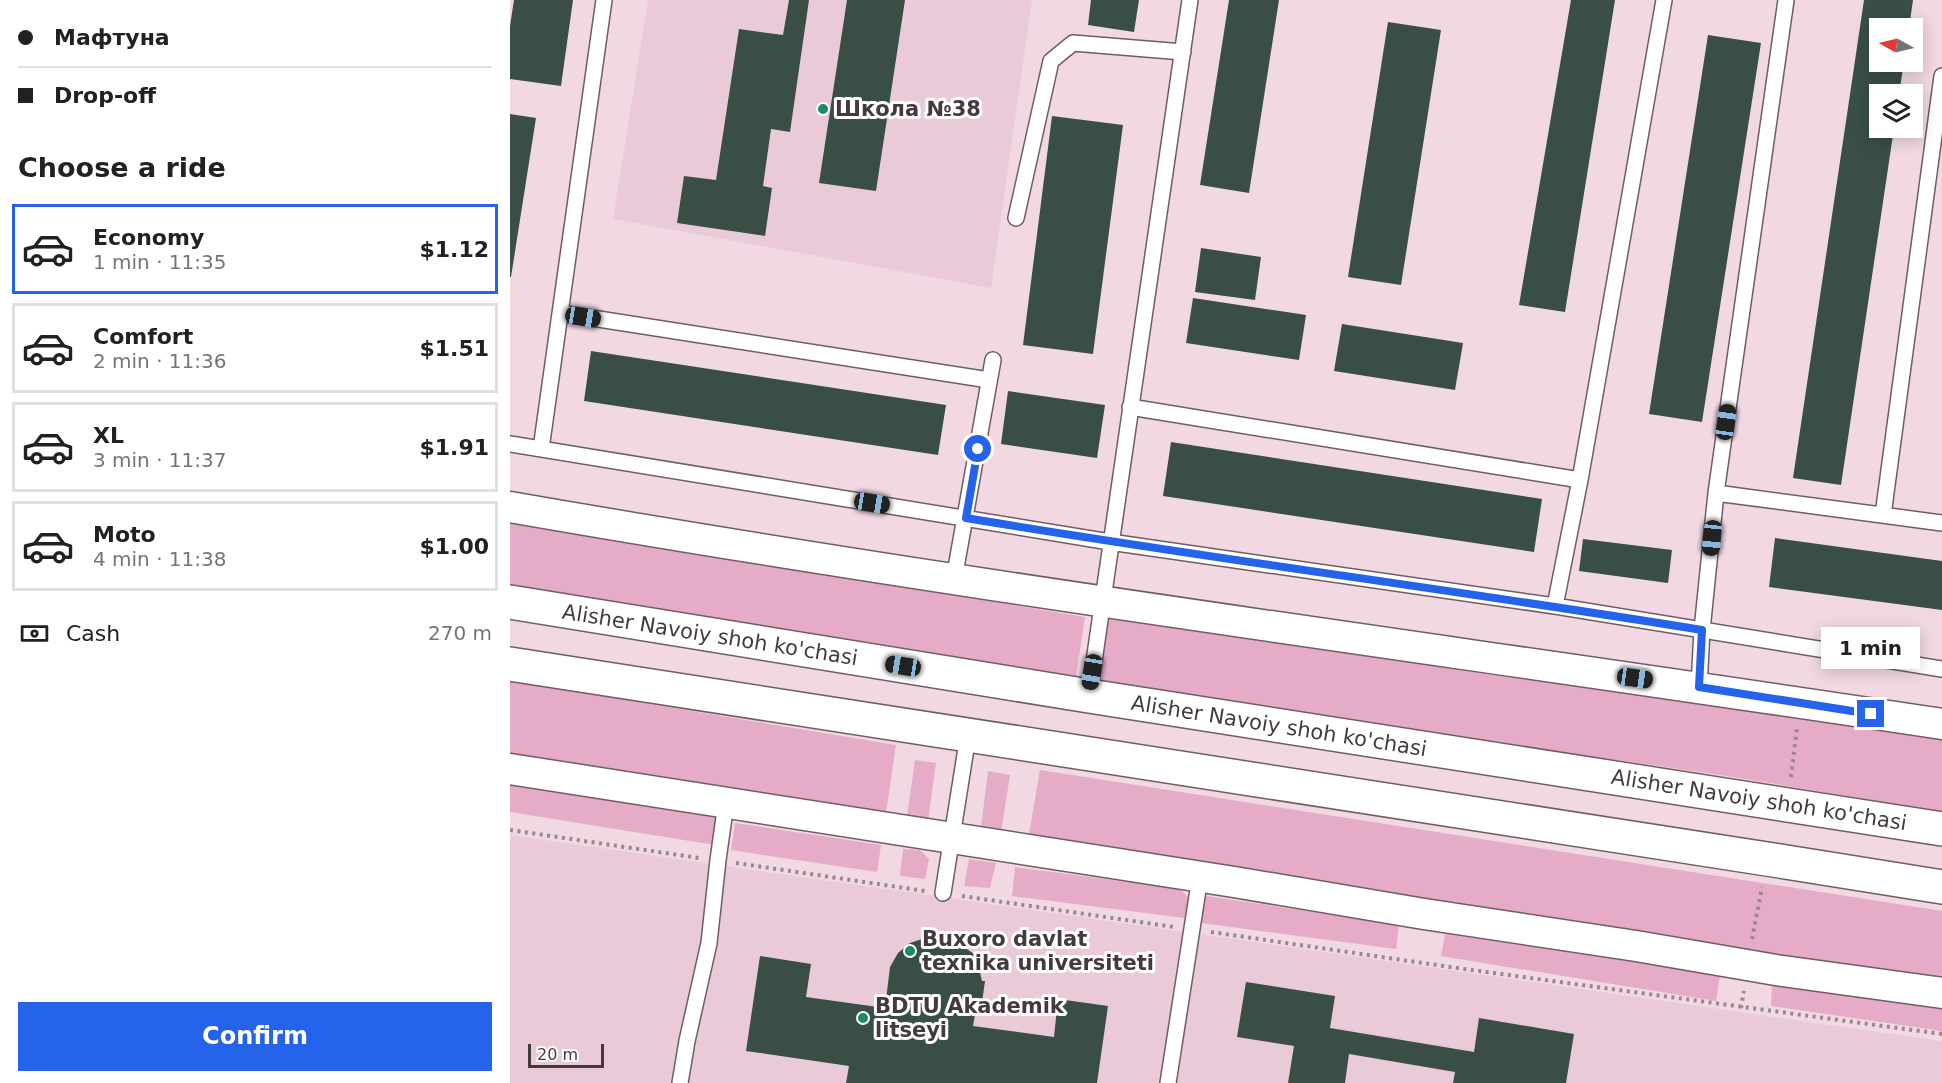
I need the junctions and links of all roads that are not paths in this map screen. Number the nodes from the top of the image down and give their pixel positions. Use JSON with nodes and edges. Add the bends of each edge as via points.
{"nodes":[{"id":1,"x":604,"y":0,"type":"edge"},
{"id":2,"x":1190,"y":0,"type":"edge"},
{"id":3,"x":1664,"y":0,"type":"edge"},
{"id":4,"x":1786,"y":0,"type":"edge"},
{"id":5,"x":1183,"y":52,"type":"junction"},
{"id":6,"x":1942,"y":76,"type":"edge"},
{"id":7,"x":1016,"y":218,"type":"dead end"},
{"id":8,"x":560,"y":313,"type":"junction"},
{"id":9,"x":993,"y":360,"type":"dead end"},
{"id":10,"x":989,"y":380,"type":"junction"},
{"id":11,"x":1130,"y":407,"type":"junction"},
{"id":12,"x":510,"y":444,"type":"edge"},
{"id":13,"x":541,"y":449,"type":"junction"},
{"id":14,"x":1580,"y":480,"type":"junction"},
{"id":15,"x":1716,"y":493,"type":"junction"},
{"id":16,"x":510,"y":507,"type":"edge"},
{"id":17,"x":1883,"y":515,"type":"junction"},
{"id":18,"x":966,"y":518,"type":"junction"},
{"id":19,"x":1942,"y":523,"type":"edge"},
{"id":20,"x":1110,"y":542,"type":"junction"},
{"id":21,"x":954,"y":579,"type":"junction"},
{"id":22,"x":510,"y":602,"type":"edge"},
{"id":23,"x":1104,"y":602,"type":"junction"},
{"id":24,"x":1555,"y":606,"type":"junction"},
{"id":25,"x":1702,"y":630,"type":"junction"},
{"id":26,"x":510,"y":664,"type":"edge"},
{"id":27,"x":1942,"y":669,"type":"edge"},
{"id":28,"x":1699,"y":687,"type":"junction"},
{"id":29,"x":1089,"y":696,"type":"junction"},
{"id":30,"x":1942,"y":724,"type":"edge"},
{"id":31,"x":968,"y":736,"type":"junction"},
{"id":32,"x":510,"y":769,"type":"edge"},
{"id":33,"x":726,"y":803,"type":"junction"},
{"id":34,"x":1942,"y":829,"type":"edge"},
{"id":35,"x":951,"y":838,"type":"junction"},
{"id":36,"x":1200,"y":877,"type":"junction"},
{"id":37,"x":1942,"y":887,"type":"edge"},
{"id":38,"x":943,"y":893,"type":"road end"},
{"id":39,"x":1942,"y":993,"type":"edge"},
{"id":40,"x":680,"y":1083,"type":"edge"},
{"id":41,"x":1168,"y":1083,"type":"edge"}],
"edges":[{"from":1,"to":8,"type":"lane"},
{"from":2,"to":5,"type":"lane"},
{"from":3,"to":14,"type":"lane"},
{"from":4,"to":15,"type":"lane"},
{"from":5,"to":7,"type":"lane","via":[[1073,42],[1051,61]]},
{"from":5,"to":11,"type":"lane"},
{"from":6,"to":17,"type":"lane"},
{"from":8,"to":10,"type":"lane"},
{"from":8,"to":13,"type":"lane"},
{"from":9,"to":10,"type":"lane"},
{"from":10,"to":18,"type":"lane"},
{"from":11,"to":14,"type":"lane"},
{"from":11,"to":20,"type":"lane"},
{"from":12,"to":13,"type":"lane"},
{"from":13,"to":18,"type":"lane"},
{"from":14,"to":24,"type":"lane"},
{"from":15,"to":17,"type":"lane"},
{"from":15,"to":25,"type":"lane"},
{"from":16,"to":21,"type":"street"},
{"from":17,"to":19,"type":"lane"},
{"from":18,"to":20,"type":"lane"},
{"from":18,"to":21,"type":"lane"},
{"from":20,"to":23,"type":"lane"},
{"from":20,"to":24,"type":"lane"},
{"from":21,"to":23,"type":"street"},
{"from":22,"to":29,"type":"main road","name":"Alisher Navoiy shoh ko'chasi"},
{"from":23,"to":28,"type":"street"},
{"from":23,"to":29,"type":"lane"},
{"from":24,"to":25,"type":"lane"},
{"from":25,"to":27,"type":"lane"},
{"from":25,"to":28,"type":"lane"},
{"from":26,"to":31,"type":"main road"},
{"from":28,"to":30,"type":"street"},
{"from":29,"to":34,"type":"main road","name":"Alisher Navoiy shoh ko'chasi"},
{"from":31,"to":35,"type":"lane"},
{"from":31,"to":37,"type":"main road"},
{"from":32,"to":33,"type":"street"},
{"from":33,"to":35,"type":"street"},
{"from":33,"to":40,"type":"lane","via":[[709,943]]},
{"from":35,"to":36,"type":"street"},
{"from":35,"to":38,"type":"lane"},
{"from":36,"to":39,"type":"street"},
{"from":36,"to":41,"type":"lane"}]}
